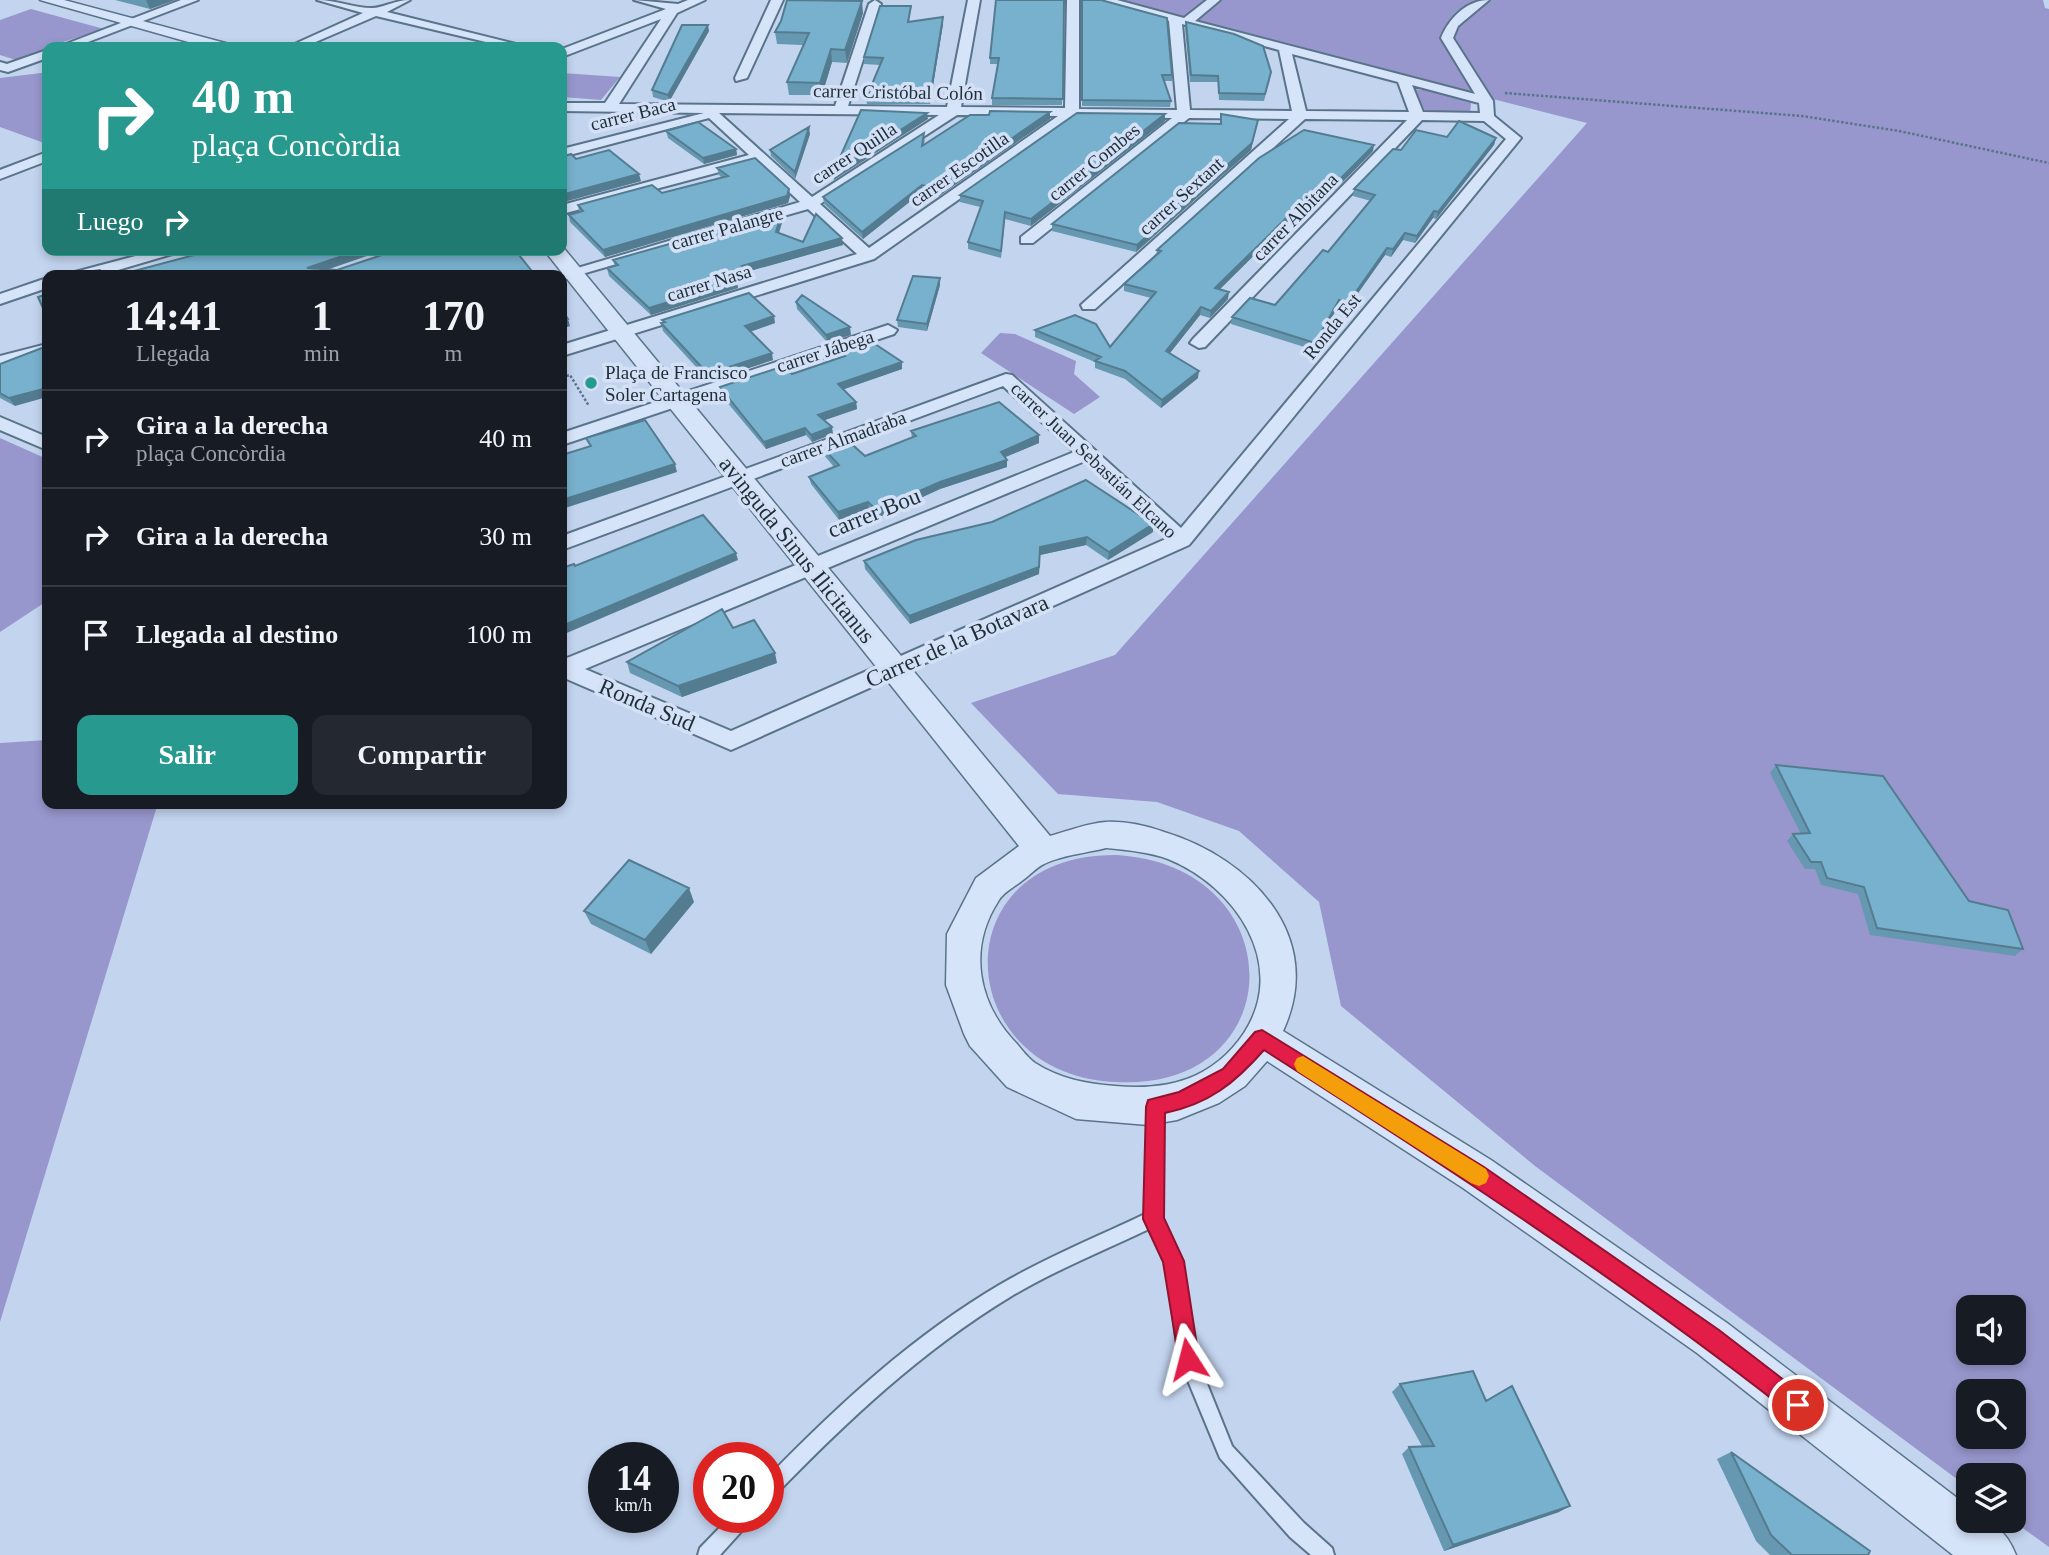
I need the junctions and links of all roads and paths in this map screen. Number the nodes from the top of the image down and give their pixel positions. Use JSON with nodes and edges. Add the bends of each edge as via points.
{"nodes":[{"id":1,"x":47,"y":0,"type":"edge"},
{"id":2,"x":192,"y":0,"type":"edge"},
{"id":3,"x":323,"y":0,"type":"edge"},
{"id":4,"x":404,"y":0,"type":"edge"},
{"id":5,"x":640,"y":0,"type":"edge"},
{"id":6,"x":699,"y":0,"type":"edge"},
{"id":7,"x":777,"y":0,"type":"edge"},
{"id":8,"x":974,"y":0,"type":"edge"},
{"id":9,"x":1073,"y":0,"type":"edge"},
{"id":10,"x":1103,"y":0,"type":"edge"},
{"id":11,"x":1214,"y":0,"type":"edge"},
{"id":12,"x":1483,"y":0,"type":"edge"},
{"id":13,"x":875,"y":4,"type":"dead end"},
{"id":14,"x":676,"y":9,"type":"junction"},
{"id":15,"x":375,"y":12,"type":"junction"},
{"id":16,"x":1181,"y":21,"type":"junction"},
{"id":17,"x":131,"y":23,"type":"junction"},
{"id":18,"x":78,"y":42,"type":"edge"},
{"id":19,"x":204,"y":42,"type":"edge"},
{"id":20,"x":306,"y":42,"type":"edge"},
{"id":21,"x":501,"y":42,"type":"edge"},
{"id":22,"x":1285,"y":49,"type":"junction"},
{"id":23,"x":567,"y":51,"type":"edge"},
{"id":24,"x":42,"y":56,"type":"edge"},
{"id":25,"x":4,"y":67,"type":"edge"},
{"id":26,"x":741,"y":78,"type":"dead end"},
{"id":27,"x":1403,"y":79,"type":"junction"},
{"id":28,"x":1483,"y":97,"type":"junction"},
{"id":29,"x":567,"y":107,"type":"edge"},
{"id":30,"x":609,"y":108,"type":"junction"},
{"id":31,"x":839,"y":111,"type":"junction"},
{"id":32,"x":711,"y":112,"type":"junction"},
{"id":33,"x":953,"y":112,"type":"junction"},
{"id":34,"x":1072,"y":113,"type":"junction"},
{"id":35,"x":1184,"y":115,"type":"junction"},
{"id":36,"x":1300,"y":116,"type":"junction"},
{"id":37,"x":1418,"y":117,"type":"junction"},
{"id":38,"x":1486,"y":117,"type":"junction"},
{"id":39,"x":567,"y":152,"type":"edge"},
{"id":40,"x":760,"y":157,"type":"junction"},
{"id":41,"x":42,"y":158,"type":"edge"},
{"id":42,"x":2049,"y":163,"type":"edge"},
{"id":43,"x":0,"y":175,"type":"edge"},
{"id":44,"x":811,"y":204,"type":"junction"},
{"id":45,"x":567,"y":209,"type":"edge"},
{"id":46,"x":1027,"y":240,"type":"dead end"},
{"id":47,"x":155,"y":256,"type":"edge"},
{"id":48,"x":868,"y":256,"type":"junction"},
{"id":49,"x":100,"y":270,"type":"edge"},
{"id":50,"x":567,"y":274,"type":"edge"},
{"id":51,"x":42,"y":285,"type":"edge"},
{"id":52,"x":0,"y":299,"type":"edge"},
{"id":53,"x":1089,"y":305,"type":"dead end"},
{"id":54,"x":888,"y":330,"type":"dead end"},
{"id":55,"x":621,"y":332,"type":"junction"},
{"id":56,"x":1199,"y":343,"type":"dead end"},
{"id":57,"x":567,"y":349,"type":"edge"},
{"id":58,"x":42,"y":350,"type":"edge"},
{"id":59,"x":0,"y":361,"type":"edge"},
{"id":60,"x":567,"y":375,"type":"edge"},
{"id":61,"x":1006,"y":379,"type":"joint"},
{"id":62,"x":676,"y":401,"type":"junction"},
{"id":63,"x":581,"y":409,"type":"dead end"},
{"id":64,"x":0,"y":423,"type":"edge"},
{"id":65,"x":42,"y":424,"type":"edge"},
{"id":66,"x":19,"y":431,"type":"junction"},
{"id":67,"x":567,"y":437,"type":"edge"},
{"id":68,"x":42,"y":442,"type":"edge"},
{"id":69,"x":1087,"y":453,"type":"junction"},
{"id":70,"x":738,"y":478,"type":"junction"},
{"id":71,"x":1182,"y":540,"type":"junction"},
{"id":72,"x":567,"y":541,"type":"edge"},
{"id":73,"x":810,"y":567,"type":"junction"},
{"id":74,"x":567,"y":666,"type":"edge"},
{"id":75,"x":894,"y":669,"type":"junction"},
{"id":76,"x":567,"y":670,"type":"edge"},
{"id":77,"x":731,"y":741,"type":"joint"},
{"id":78,"x":1041,"y":849,"type":"junction"},
{"id":79,"x":1262,"y":1038,"type":"junction"},
{"id":80,"x":1155,"y":1107,"type":"junction"},
{"id":81,"x":1153,"y":1219,"type":"junction"},
{"id":82,"x":784,"y":1473,"type":"edge"},
{"id":83,"x":728,"y":1533,"type":"edge"},
{"id":84,"x":707,"y":1555,"type":"edge"},
{"id":85,"x":1325,"y":1555,"type":"edge"},
{"id":86,"x":1992,"y":1555,"type":"edge"}],
"edges":[{"from":1,"to":17,"type":"street"},
{"from":2,"to":17,"type":"street"},
{"from":3,"to":15,"type":"street"},
{"from":4,"to":15,"type":"street"},
{"from":5,"to":14,"type":"street"},
{"from":6,"to":14,"type":"street"},
{"from":7,"to":26,"type":"street"},
{"from":8,"to":33,"type":"street"},
{"from":9,"to":34,"type":"street"},
{"from":10,"to":16,"type":"street"},
{"from":11,"to":16,"type":"street"},
{"from":12,"to":28,"type":"street","via":[[1453,24],[1447,38]]},
{"from":13,"to":31,"type":"street"},
{"from":14,"to":23,"type":"street"},
{"from":14,"to":30,"type":"street"},
{"from":15,"to":20,"type":"street"},
{"from":15,"to":21,"type":"street"},
{"from":16,"to":22,"type":"street"},
{"from":16,"to":35,"type":"street"},
{"from":17,"to":18,"type":"street"},
{"from":17,"to":19,"type":"street"},
{"from":22,"to":27,"type":"street"},
{"from":22,"to":36,"type":"street"},
{"from":24,"to":25,"type":"street"},
{"from":27,"to":28,"type":"street"},
{"from":27,"to":37,"type":"street"},
{"from":28,"to":38,"type":"street"},
{"from":28,"to":42,"type":"path","via":[[1802,116]]},
{"from":29,"to":30,"type":"street","name":"carrer Cristóbal Colón"},
{"from":30,"to":32,"type":"street","name":"carrer Cristóbal Colón"},
{"from":31,"to":32,"type":"street","name":"carrer Cristóbal Colón"},
{"from":31,"to":33,"type":"street","name":"carrer Cristóbal Colón"},
{"from":32,"to":39,"type":"street","name":"carrer Baca"},
{"from":32,"to":40,"type":"street"},
{"from":33,"to":34,"type":"street","name":"carrer Cristóbal Colón"},
{"from":33,"to":44,"type":"street","name":"carrer Quilla"},
{"from":34,"to":35,"type":"street","name":"carrer Cristóbal Colón"},
{"from":34,"to":48,"type":"street","name":"carrer Escotilla"},
{"from":35,"to":36,"type":"street","name":"carrer Cristóbal Colón"},
{"from":35,"to":46,"type":"street","name":"carrer Combes"},
{"from":36,"to":37,"type":"street","name":"carrer Cristóbal Colón"},
{"from":36,"to":53,"type":"street","name":"carrer Sextant"},
{"from":37,"to":38,"type":"street","name":"carrer Cristóbal Colón"},
{"from":37,"to":56,"type":"street","name":"carrer Albitana"},
{"from":38,"to":71,"type":"street","name":"Ronda Est","via":[[1514,138]]},
{"from":40,"to":44,"type":"street"},
{"from":40,"to":45,"type":"street"},
{"from":41,"to":43,"type":"street"},
{"from":44,"to":48,"type":"street"},
{"from":44,"to":50,"type":"street","name":"carrer Palangre"},
{"from":47,"to":49,"type":"street"},
{"from":48,"to":55,"type":"street","name":"carrer Nasa"},
{"from":50,"to":55,"type":"street","name":"avinguda Sinus Ilicitanus"},
{"from":51,"to":52,"type":"street"},
{"from":54,"to":62,"type":"street","name":"carrer Jábega"},
{"from":55,"to":57,"type":"street","name":"carrer Nasa"},
{"from":55,"to":62,"type":"street","name":"avinguda Sinus Ilicitanus"},
{"from":58,"to":59,"type":"street"},
{"from":60,"to":63,"type":"path","via":[[591,406]]},
{"from":61,"to":69,"type":"street","name":"carrer Juan Sebastián Elcano"},
{"from":61,"to":70,"type":"street","name":"carrer Almadraba"},
{"from":62,"to":67,"type":"street","name":"carrer Jábega"},
{"from":62,"to":70,"type":"street","name":"avinguda Sinus Ilicitanus"},
{"from":64,"to":66,"type":"street"},
{"from":65,"to":66,"type":"street"},
{"from":66,"to":68,"type":"street"},
{"from":69,"to":71,"type":"street","name":"carrer Juan Sebastián Elcano"},
{"from":69,"to":73,"type":"street","name":"carrer Bou"},
{"from":70,"to":72,"type":"street","name":"carrer Almadraba"},
{"from":70,"to":73,"type":"street","name":"avinguda Sinus Ilicitanus"},
{"from":71,"to":75,"type":"street","name":"Carrer de la Botavara"},
{"from":73,"to":74,"type":"street","name":"carrer Bou"},
{"from":73,"to":75,"type":"street","name":"avinguda Sinus Ilicitanus"},
{"from":75,"to":77,"type":"street","name":"Carrer de la Botavara"},
{"from":75,"to":78,"type":"street","name":"avinguda Sinus Ilicitanus"},
{"from":76,"to":77,"type":"street","name":"Ronda Sud"},
{"from":78,"to":79,"type":"street","via":[[1095,836],[1152,840],[1195,855],[1232,880],[1260,914],[1276,954],[1277,997]]},
{"from":78,"to":80,"type":"street","via":[[1002,874],[981,899],[966,928],[961,972],[972,1017],[1001,1058],[1045,1090],[1098,1107]]},
{"from":79,"to":80,"type":"street","via":[[1248,1058],[1219,1083],[1182,1101]]},
{"from":79,"to":86,"type":"street","via":[[1477,1174],[1712,1338]]},
{"from":80,"to":81,"type":"lane"},
{"from":81,"to":82,"type":"lane","via":[[1005,1291],[911,1356],[830,1425]]},
{"from":81,"to":85,"type":"lane","via":[[1174,1261],[1188,1359],[1226,1452]]},
{"from":83,"to":84,"type":"lane"}]}
